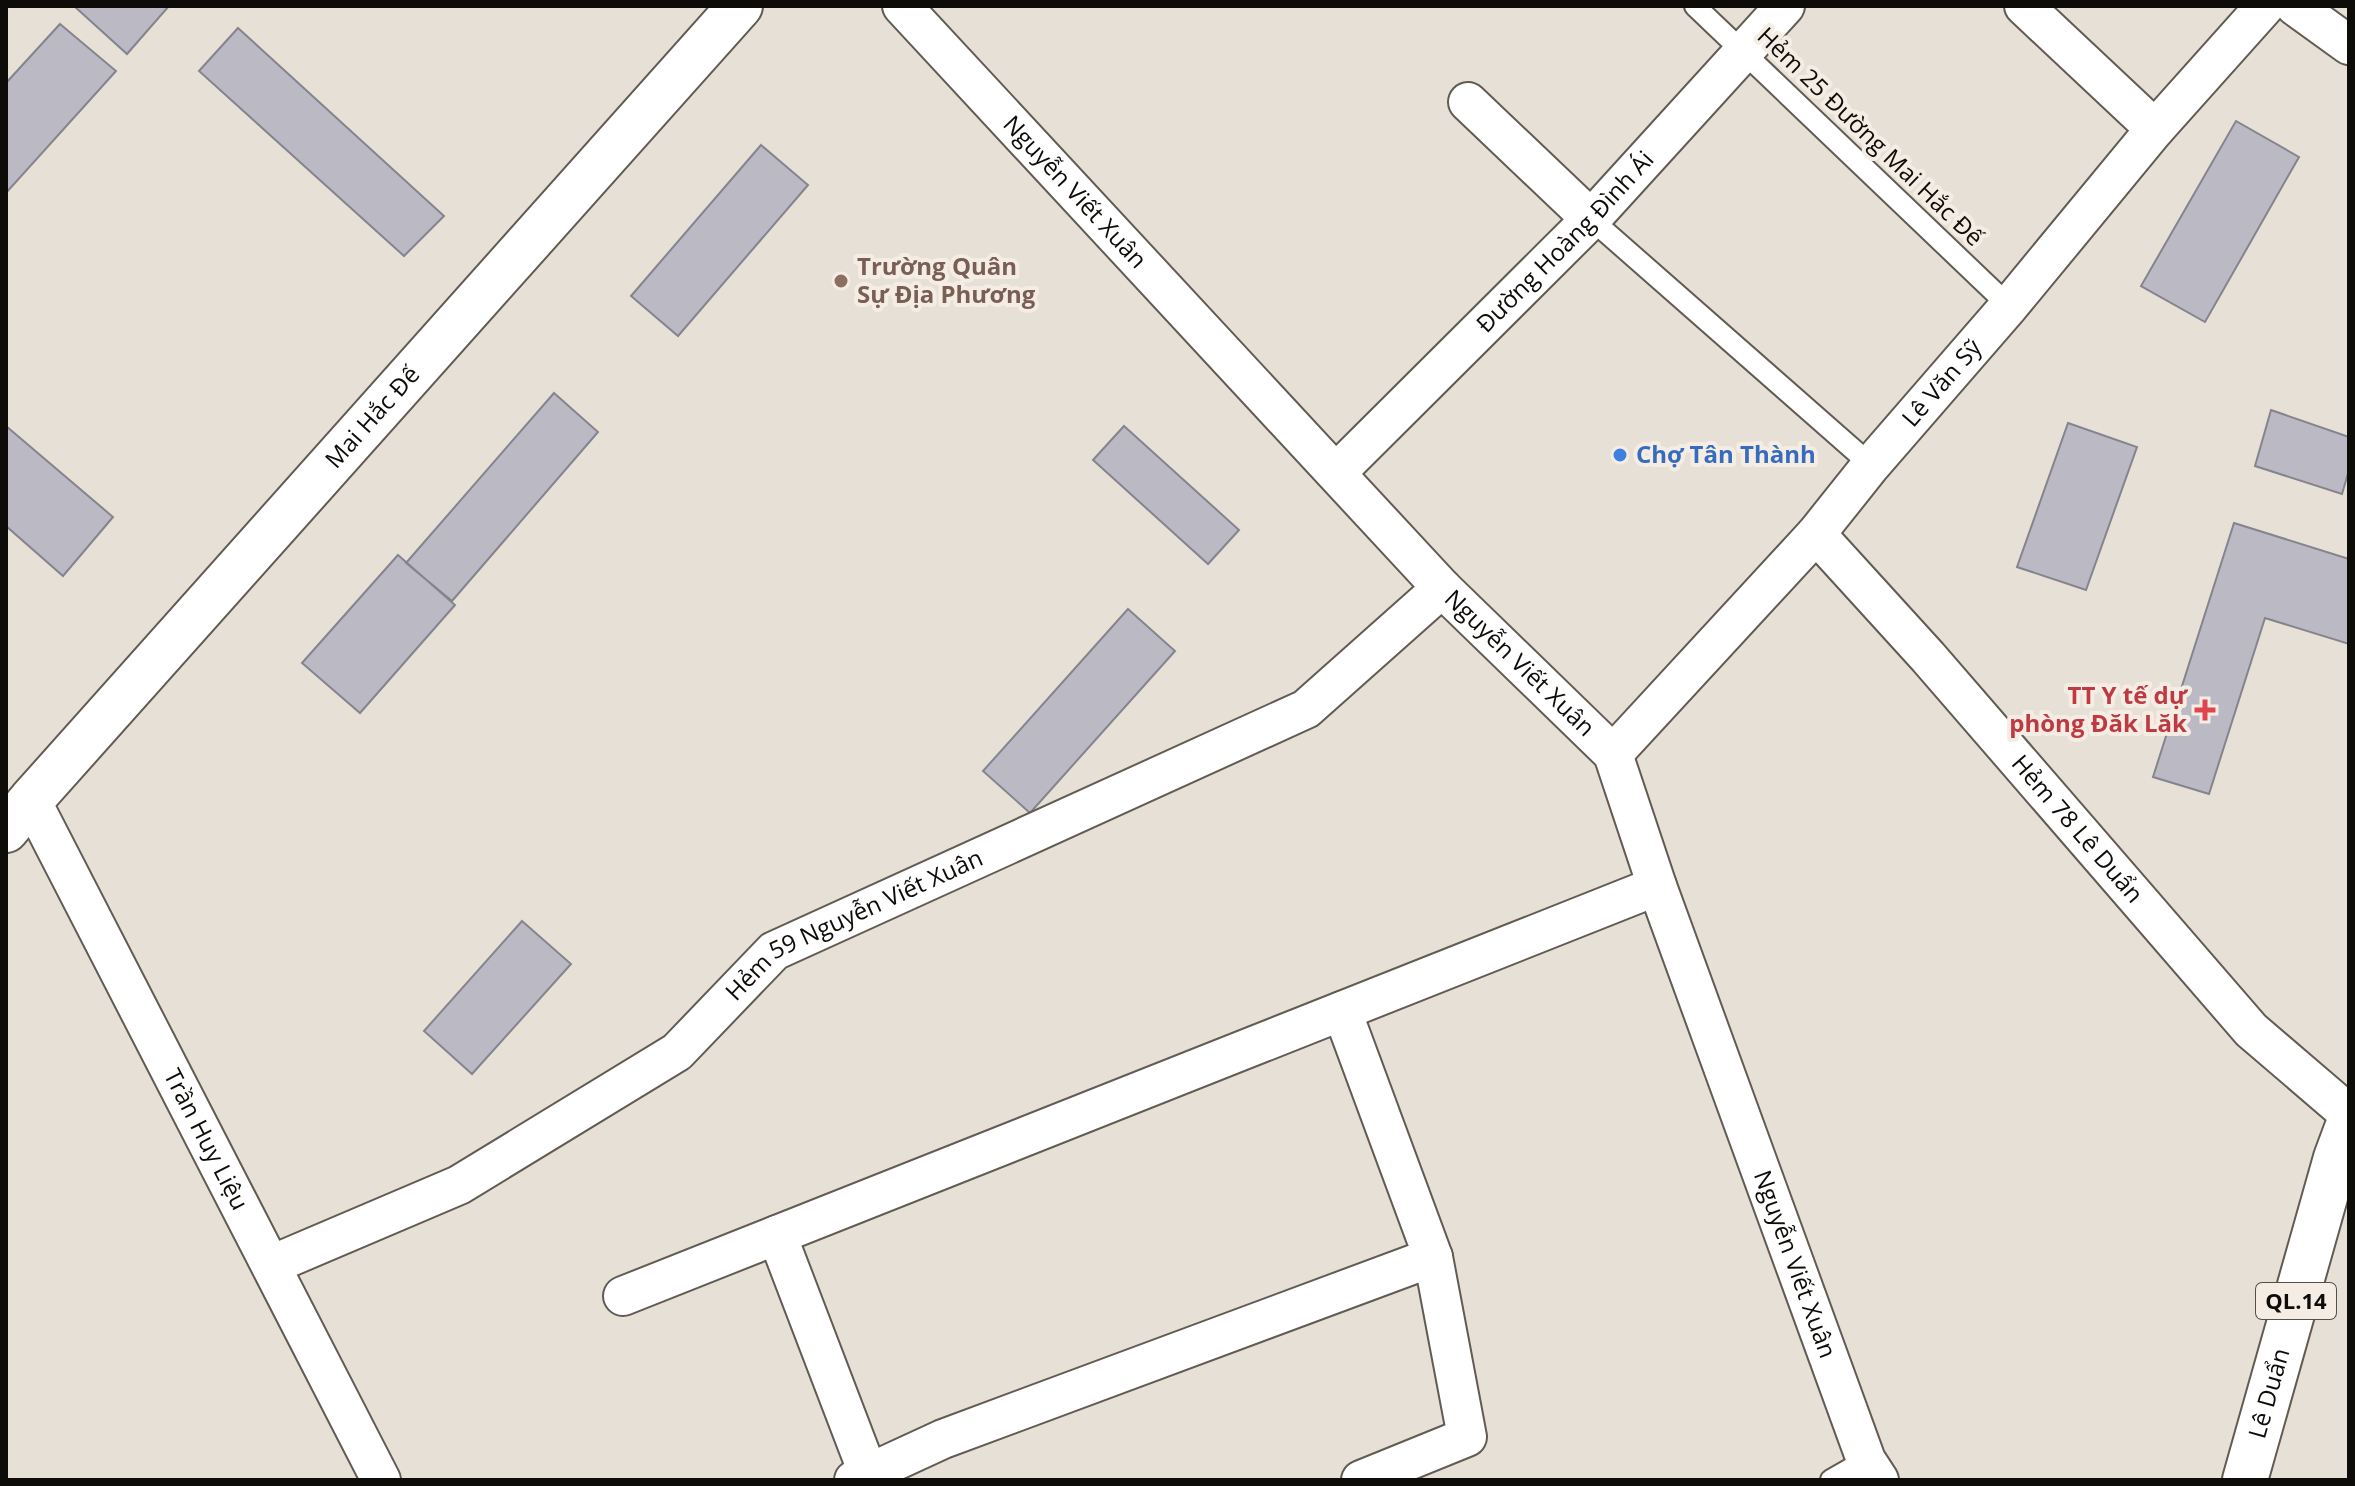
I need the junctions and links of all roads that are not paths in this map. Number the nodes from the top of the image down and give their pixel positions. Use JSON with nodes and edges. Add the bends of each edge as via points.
{"nodes":[{"id":1,"x":740,"y":6,"type":"edge"},
{"id":2,"x":902,"y":6,"type":"edge"},
{"id":3,"x":1695,"y":6,"type":"edge"},
{"id":4,"x":1785,"y":6,"type":"edge"},
{"id":5,"x":2024,"y":6,"type":"edge"},
{"id":6,"x":2265,"y":6,"type":"edge"},
{"id":7,"x":2295,"y":6,"type":"edge"},
{"id":8,"x":2349,"y":45,"type":"edge"},
{"id":9,"x":1743,"y":52,"type":"junction"},
{"id":10,"x":1468,"y":102,"type":"dead end"},
{"id":11,"x":2155,"y":129,"type":"junction"},
{"id":12,"x":1591,"y":219,"type":"junction"},
{"id":13,"x":2009,"y":306,"type":"junction"},
{"id":14,"x":1871,"y":465,"type":"junction"},
{"id":15,"x":1337,"y":472,"type":"junction"},
{"id":16,"x":1816,"y":534,"type":"junction"},
{"id":17,"x":1442,"y":588,"type":"junction"},
{"id":18,"x":1613,"y":754,"type":"junction"},
{"id":19,"x":18,"y":815,"type":"edge"},
{"id":20,"x":1657,"y":886,"type":"junction"},
{"id":21,"x":1342,"y":1011,"type":"junction"},
{"id":22,"x":2349,"y":1114,"type":"edge"},
{"id":23,"x":2345,"y":1151,"type":"edge"},
{"id":24,"x":777,"y":1235,"type":"junction"},
{"id":25,"x":1433,"y":1257,"type":"junction"},
{"id":26,"x":271,"y":1265,"type":"junction"},
{"id":27,"x":623,"y":1296,"type":"dead end"},
{"id":28,"x":1872,"y":1470,"type":"edge"},
{"id":29,"x":861,"y":1476,"type":"edge"},
{"id":30,"x":381,"y":1480,"type":"edge"},
{"id":31,"x":1361,"y":1480,"type":"edge"},
{"id":32,"x":1831,"y":1480,"type":"edge"},
{"id":33,"x":2245,"y":1480,"type":"edge"}],
"edges":[{"from":1,"to":19,"type":"street","name":"Mai Hắc Đế"},
{"from":2,"to":15,"type":"street","name":"Nguyễn Viết Xuân"},
{"from":3,"to":9,"type":"lane","name":"Hẻm 25 Đường Mai Hắc Đế"},
{"from":4,"to":9,"type":"street","name":"Đường Hoàng Đình Ái"},
{"from":5,"to":11,"type":"street"},
{"from":6,"to":11,"type":"street","name":"Lê Văn Sỹ"},
{"from":7,"to":8,"type":"street"},
{"from":9,"to":12,"type":"street","name":"Đường Hoàng Đình Ái"},
{"from":9,"to":13,"type":"lane","name":"Hẻm 25 Đường Mai Hắc Đế"},
{"from":10,"to":12,"type":"street"},
{"from":11,"to":13,"type":"street","name":"Lê Văn Sỹ"},
{"from":12,"to":14,"type":"lane"},
{"from":12,"to":15,"type":"street","name":"Đường Hoàng Đình Ái"},
{"from":13,"to":14,"type":"street","name":"Lê Văn Sỹ"},
{"from":14,"to":16,"type":"street","name":"Lê Văn Sỹ"},
{"from":15,"to":17,"type":"street","name":"Nguyễn Viết Xuân"},
{"from":16,"to":18,"type":"street","name":"Lê Văn Sỹ"},
{"from":16,"to":22,"type":"street","name":"Hẻm 78 Lê Duẩn","via":[[2251,1030]]},
{"from":17,"to":18,"type":"street","name":"Nguyễn Viết Xuân"},
{"from":17,"to":26,"type":"street","name":"Hẻm 59 Nguyễn Viết Xuân","via":[[1306,709],[774,951],[677,1052],[459,1185]]},
{"from":18,"to":20,"type":"street","name":"Nguyễn Viết Xuân"},
{"from":19,"to":26,"type":"street","name":"Trần Huy Liệu"},
{"from":20,"to":21,"type":"street"},
{"from":20,"to":28,"type":"street","name":"Nguyễn Viết Xuân"},
{"from":21,"to":24,"type":"street"},
{"from":21,"to":25,"type":"street"},
{"from":23,"to":33,"type":"street","name":"Lê Duẩn","number":"QL.14"},
{"from":24,"to":27,"type":"street"},
{"from":24,"to":29,"type":"street"},
{"from":25,"to":29,"type":"street","via":[[943,1439]]},
{"from":25,"to":31,"type":"street","via":[[1467,1437]]},
{"from":26,"to":30,"type":"street","name":"Trần Huy Liệu"},
{"from":28,"to":32,"type":"lane"}]}
